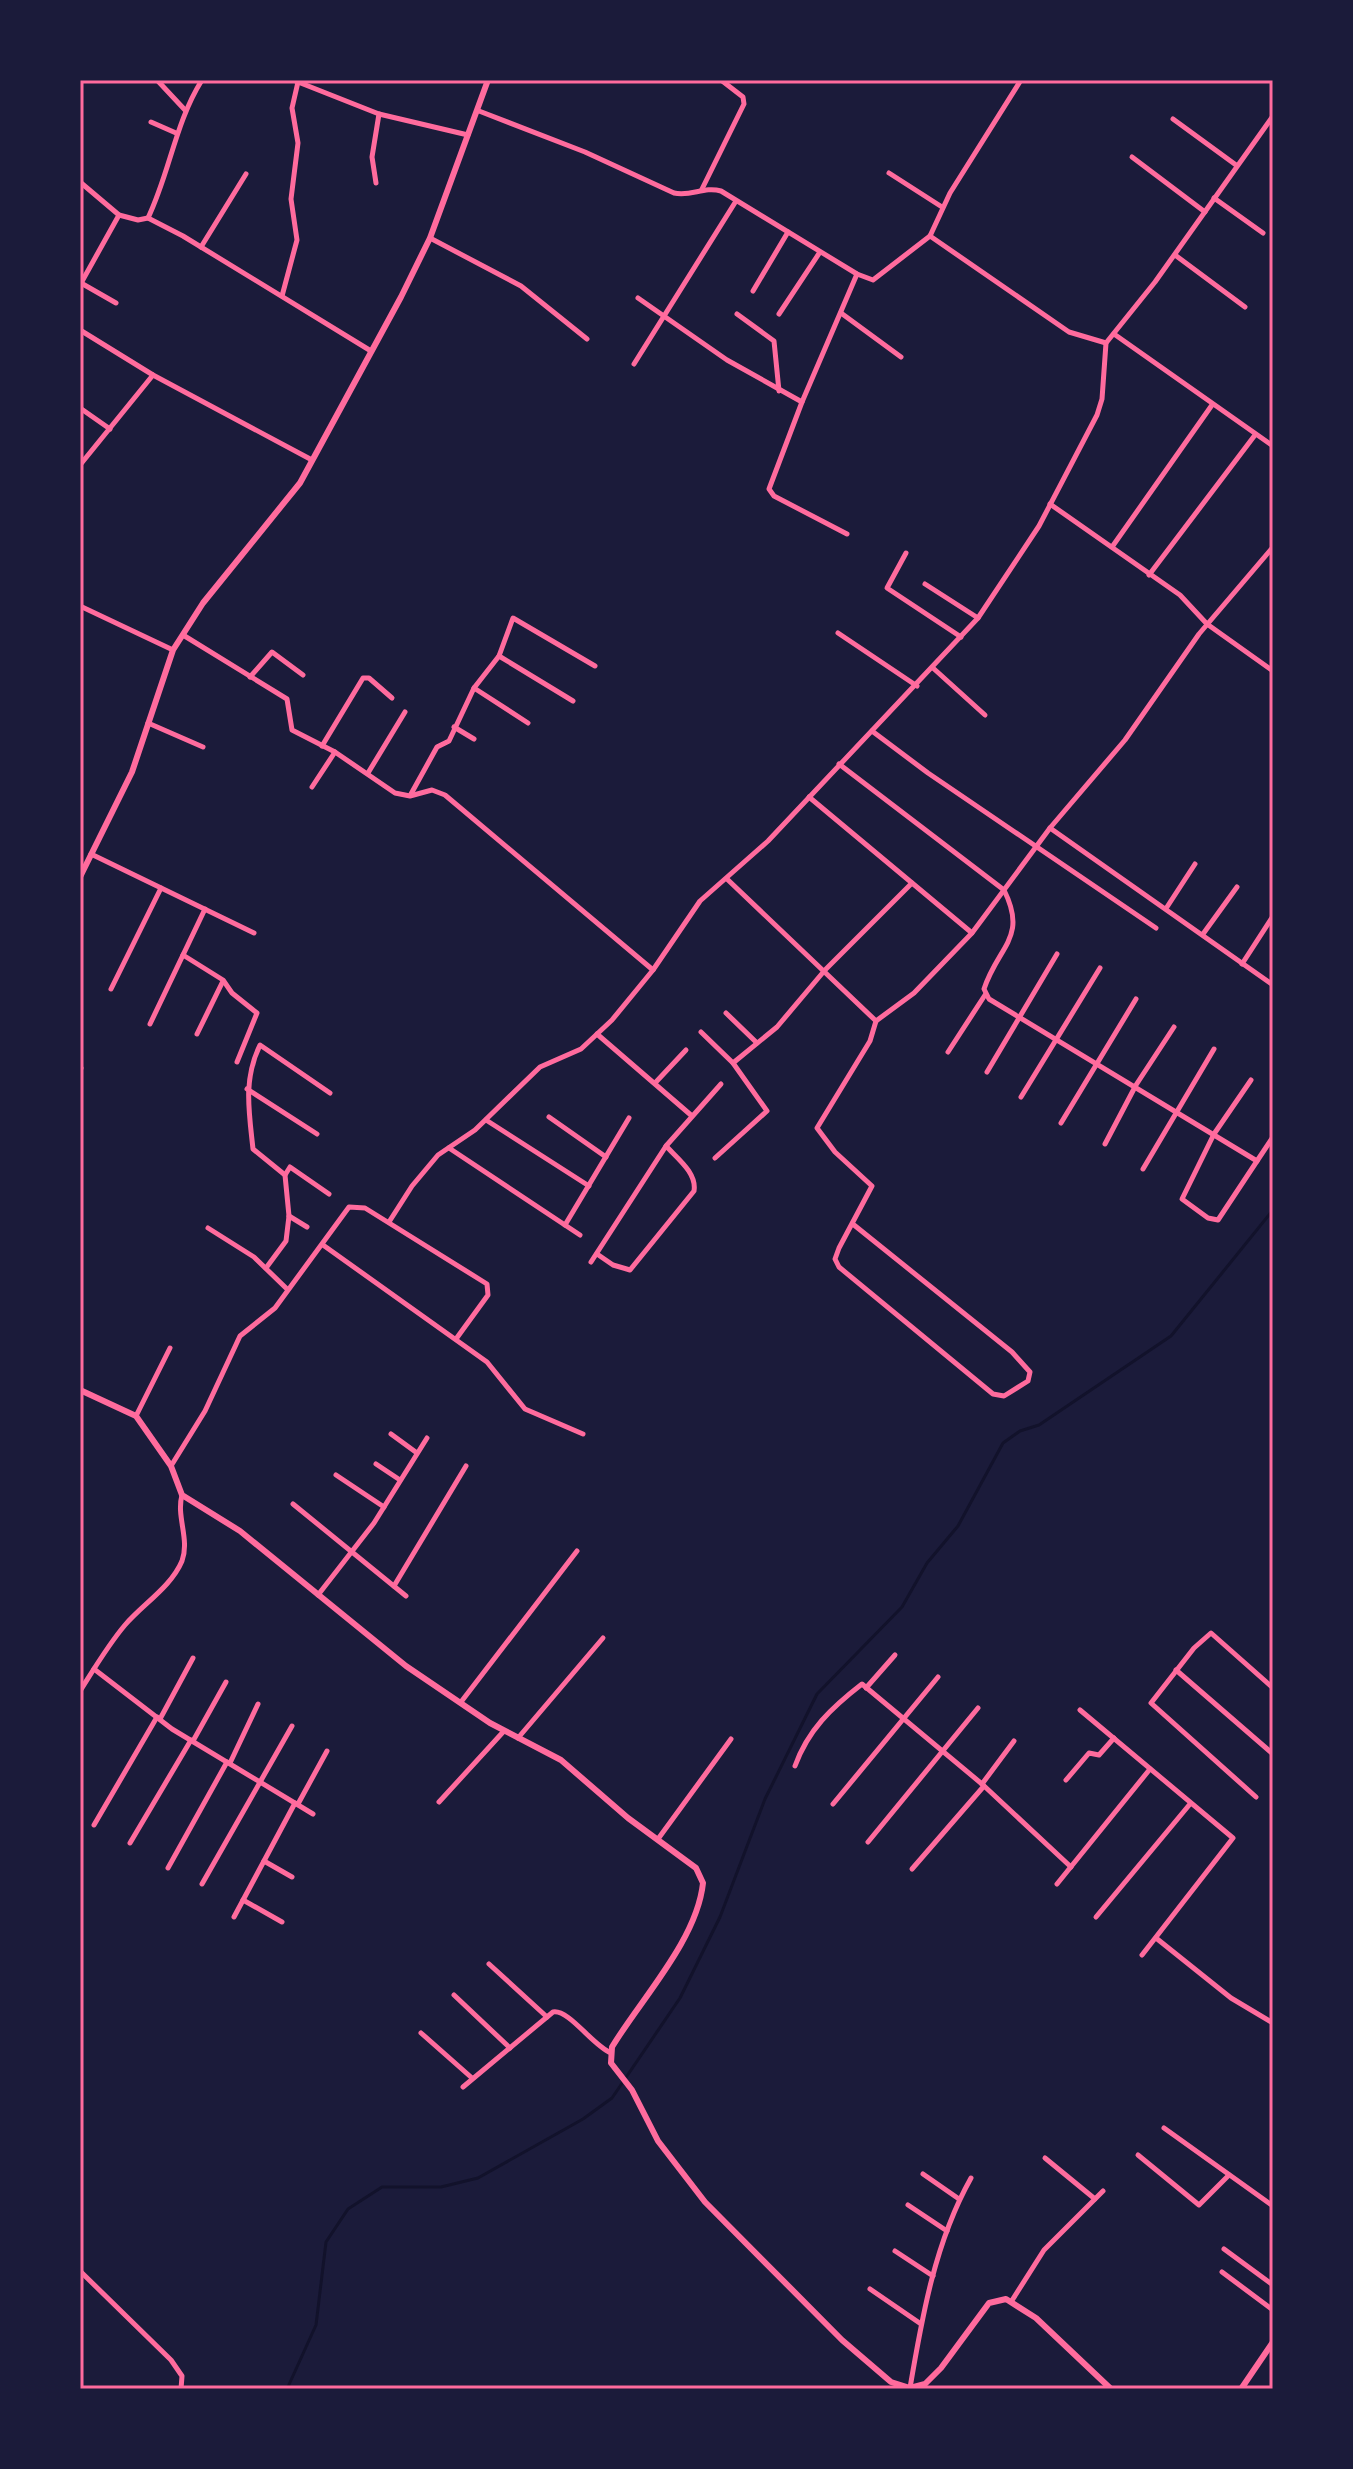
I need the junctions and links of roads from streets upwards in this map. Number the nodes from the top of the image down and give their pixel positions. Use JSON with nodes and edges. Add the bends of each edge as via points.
{"nodes":[{"id":1,"x":157,"y":80,"type":"edge"},
{"id":2,"x":202,"y":80,"type":"edge"},
{"id":3,"x":488,"y":80,"type":"edge"},
{"id":4,"x":721,"y":80,"type":"edge"},
{"id":5,"x":1021,"y":80,"type":"edge"},
{"id":6,"x":296,"y":81,"type":"edge"},
{"id":7,"x":310,"y":83,"type":"edge"},
{"id":8,"x":185,"y":110,"type":"junction"},
{"id":9,"x":479,"y":111,"type":"junction"},
{"id":10,"x":379,"y":114,"type":"junction"},
{"id":11,"x":1273,"y":116,"type":"edge"},
{"id":12,"x":1173,"y":119,"type":"dead end"},
{"id":13,"x":151,"y":122,"type":"dead end"},
{"id":14,"x":176,"y":133,"type":"junction"},
{"id":15,"x":469,"y":136,"type":"junction"},
{"id":16,"x":1132,"y":157,"type":"dead end"},
{"id":17,"x":1236,"y":165,"type":"junction"},
{"id":18,"x":889,"y":173,"type":"dead end"},
{"id":19,"x":246,"y":174,"type":"dead end"},
{"id":20,"x":80,"y":182,"type":"edge"},
{"id":21,"x":376,"y":183,"type":"dead end"},
{"id":22,"x":701,"y":190,"type":"junction"},
{"id":23,"x":1214,"y":198,"type":"junction"},
{"id":24,"x":736,"y":201,"type":"junction"},
{"id":25,"x":942,"y":207,"type":"junction"},
{"id":26,"x":1205,"y":212,"type":"junction"},
{"id":27,"x":119,"y":215,"type":"junction"},
{"id":28,"x":148,"y":218,"type":"junction"},
{"id":29,"x":788,"y":232,"type":"junction"},
{"id":30,"x":1263,"y":233,"type":"dead end"},
{"id":31,"x":930,"y":236,"type":"junction"},
{"id":32,"x":430,"y":238,"type":"junction"},
{"id":33,"x":201,"y":247,"type":"junction"},
{"id":34,"x":820,"y":252,"type":"junction"},
{"id":35,"x":1175,"y":255,"type":"junction"},
{"id":36,"x":857,"y":274,"type":"junction"},
{"id":37,"x":80,"y":284,"type":"edge"},
{"id":38,"x":753,"y":291,"type":"dead end"},
{"id":39,"x":282,"y":296,"type":"junction"},
{"id":40,"x":638,"y":298,"type":"dead end"},
{"id":41,"x":116,"y":303,"type":"dead end"},
{"id":42,"x":1245,"y":307,"type":"dead end"},
{"id":43,"x":841,"y":313,"type":"junction"},
{"id":44,"x":737,"y":314,"type":"dead end"},
{"id":45,"x":779,"y":314,"type":"dead end"},
{"id":46,"x":664,"y":318,"type":"junction"},
{"id":47,"x":82,"y":330,"type":"edge"},
{"id":48,"x":1114,"y":334,"type":"junction"},
{"id":49,"x":587,"y":339,"type":"dead end"},
{"id":50,"x":1106,"y":343,"type":"junction"},
{"id":51,"x":371,"y":351,"type":"junction"},
{"id":52,"x":901,"y":357,"type":"dead end"},
{"id":53,"x":634,"y":364,"type":"dead end"},
{"id":54,"x":153,"y":375,"type":"junction"},
{"id":55,"x":779,"y":391,"type":"junction"},
{"id":56,"x":802,"y":402,"type":"junction"},
{"id":57,"x":1212,"y":405,"type":"junction"},
{"id":58,"x":80,"y":408,"type":"edge"},
{"id":59,"x":110,"y":429,"type":"junction"},
{"id":60,"x":1255,"y":435,"type":"junction"},
{"id":61,"x":1273,"y":446,"type":"edge"},
{"id":62,"x":312,"y":460,"type":"junction"},
{"id":63,"x":80,"y":465,"type":"edge"},
{"id":64,"x":1050,"y":504,"type":"junction"},
{"id":65,"x":847,"y":534,"type":"dead end"},
{"id":66,"x":1112,"y":547,"type":"junction"},
{"id":67,"x":1273,"y":547,"type":"edge"},
{"id":68,"x":906,"y":553,"type":"dead end"},
{"id":69,"x":1149,"y":575,"type":"junction"},
{"id":70,"x":925,"y":584,"type":"dead end"},
{"id":71,"x":80,"y":606,"type":"edge"},
{"id":72,"x":978,"y":618,"type":"junction"},
{"id":73,"x":1207,"y":624,"type":"junction"},
{"id":74,"x":838,"y":633,"type":"dead end"},
{"id":75,"x":183,"y":635,"type":"junction"},
{"id":76,"x":961,"y":637,"type":"junction"},
{"id":77,"x":173,"y":650,"type":"junction"},
{"id":78,"x":499,"y":656,"type":"junction"},
{"id":79,"x":595,"y":666,"type":"dead end"},
{"id":80,"x":933,"y":668,"type":"junction"},
{"id":81,"x":1273,"y":671,"type":"edge"},
{"id":82,"x":303,"y":675,"type":"dead end"},
{"id":83,"x":250,"y":677,"type":"junction"},
{"id":84,"x":917,"y":686,"type":"junction"},
{"id":85,"x":474,"y":688,"type":"junction"},
{"id":86,"x":392,"y":698,"type":"dead end"},
{"id":87,"x":573,"y":701,"type":"dead end"},
{"id":88,"x":405,"y":712,"type":"dead end"},
{"id":89,"x":985,"y":715,"type":"dead end"},
{"id":90,"x":148,"y":723,"type":"junction"},
{"id":91,"x":528,"y":723,"type":"dead end"},
{"id":92,"x":454,"y":727,"type":"junction"},
{"id":93,"x":872,"y":731,"type":"junction"},
{"id":94,"x":474,"y":739,"type":"dead end"},
{"id":95,"x":322,"y":746,"type":"junction"},
{"id":96,"x":203,"y":747,"type":"dead end"},
{"id":97,"x":335,"y":752,"type":"junction"},
{"id":98,"x":839,"y":764,"type":"junction"},
{"id":99,"x":368,"y":773,"type":"junction"},
{"id":100,"x":312,"y":787,"type":"dead end"},
{"id":101,"x":410,"y":796,"type":"junction"},
{"id":102,"x":809,"y":797,"type":"junction"},
{"id":103,"x":1050,"y":828,"type":"junction"},
{"id":104,"x":1035,"y":847,"type":"junction"},
{"id":105,"x":91,"y":854,"type":"junction"},
{"id":106,"x":1195,"y":864,"type":"dead end"},
{"id":107,"x":80,"y":877,"type":"edge"},
{"id":108,"x":727,"y":879,"type":"junction"},
{"id":109,"x":912,"y":883,"type":"junction"},
{"id":110,"x":1237,"y":887,"type":"dead end"},
{"id":111,"x":161,"y":888,"type":"junction"},
{"id":112,"x":1004,"y":890,"type":"junction"},
{"id":113,"x":1167,"y":907,"type":"junction"},
{"id":114,"x":205,"y":909,"type":"junction"},
{"id":115,"x":1273,"y":916,"type":"edge"},
{"id":116,"x":1156,"y":928,"type":"dead end"},
{"id":117,"x":254,"y":933,"type":"dead end"},
{"id":118,"x":972,"y":933,"type":"junction"},
{"id":119,"x":1203,"y":934,"type":"junction"},
{"id":120,"x":1057,"y":954,"type":"dead end"},
{"id":121,"x":183,"y":955,"type":"junction"},
{"id":122,"x":1242,"y":964,"type":"junction"},
{"id":123,"x":1100,"y":968,"type":"dead end"},
{"id":124,"x":653,"y":970,"type":"junction"},
{"id":125,"x":825,"y":970,"type":"junction"},
{"id":126,"x":223,"y":980,"type":"junction"},
{"id":127,"x":1273,"y":985,"type":"edge"},
{"id":128,"x":111,"y":989,"type":"dead end"},
{"id":129,"x":985,"y":995,"type":"junction"},
{"id":130,"x":1136,"y":999,"type":"dead end"},
{"id":131,"x":726,"y":1013,"type":"dead end"},
{"id":132,"x":1019,"y":1016,"type":"junction"},
{"id":133,"x":876,"y":1021,"type":"junction"},
{"id":134,"x":150,"y":1024,"type":"dead end"},
{"id":135,"x":1174,"y":1027,"type":"dead end"},
{"id":136,"x":701,"y":1032,"type":"dead end"},
{"id":137,"x":197,"y":1034,"type":"dead end"},
{"id":138,"x":597,"y":1034,"type":"junction"},
{"id":139,"x":1058,"y":1039,"type":"junction"},
{"id":140,"x":757,"y":1043,"type":"junction"},
{"id":141,"x":1214,"y":1049,"type":"dead end"},
{"id":142,"x":686,"y":1050,"type":"dead end"},
{"id":143,"x":948,"y":1052,"type":"dead end"},
{"id":144,"x":237,"y":1062,"type":"dead end"},
{"id":145,"x":733,"y":1063,"type":"junction"},
{"id":146,"x":1098,"y":1063,"type":"junction"},
{"id":147,"x":987,"y":1072,"type":"dead end"},
{"id":148,"x":1251,"y":1080,"type":"dead end"},
{"id":149,"x":655,"y":1083,"type":"junction"},
{"id":150,"x":721,"y":1084,"type":"dead end"},
{"id":151,"x":1136,"y":1085,"type":"junction"},
{"id":152,"x":246,"y":1089,"type":"junction"},
{"id":153,"x":330,"y":1093,"type":"dead end"},
{"id":154,"x":1021,"y":1097,"type":"dead end"},
{"id":155,"x":1178,"y":1111,"type":"junction"},
{"id":156,"x":692,"y":1116,"type":"junction"},
{"id":157,"x":549,"y":1117,"type":"dead end"},
{"id":158,"x":629,"y":1118,"type":"dead end"},
{"id":159,"x":486,"y":1120,"type":"junction"},
{"id":160,"x":1061,"y":1123,"type":"dead end"},
{"id":161,"x":317,"y":1134,"type":"dead end"},
{"id":162,"x":1214,"y":1134,"type":"junction"},
{"id":163,"x":1273,"y":1137,"type":"edge"},
{"id":164,"x":1105,"y":1144,"type":"dead end"},
{"id":165,"x":666,"y":1146,"type":"junction"},
{"id":166,"x":448,"y":1147,"type":"junction"},
{"id":167,"x":606,"y":1157,"type":"junction"},
{"id":168,"x":715,"y":1158,"type":"dead end"},
{"id":169,"x":1257,"y":1161,"type":"junction"},
{"id":170,"x":1143,"y":1169,"type":"dead end"},
{"id":171,"x":285,"y":1175,"type":"junction"},
{"id":172,"x":589,"y":1186,"type":"junction"},
{"id":173,"x":329,"y":1194,"type":"dead end"},
{"id":174,"x":289,"y":1216,"type":"junction"},
{"id":175,"x":389,"y":1222,"type":"junction"},
{"id":176,"x":565,"y":1225,"type":"junction"},
{"id":177,"x":854,"y":1225,"type":"junction"},
{"id":178,"x":307,"y":1227,"type":"dead end"},
{"id":179,"x":208,"y":1228,"type":"dead end"},
{"id":180,"x":580,"y":1235,"type":"dead end"},
{"id":181,"x":323,"y":1245,"type":"junction"},
{"id":182,"x":597,"y":1254,"type":"junction"},
{"id":183,"x":591,"y":1262,"type":"dead end"},
{"id":184,"x":266,"y":1268,"type":"junction"},
{"id":185,"x":287,"y":1289,"type":"junction"},
{"id":186,"x":456,"y":1339,"type":"junction"},
{"id":187,"x":170,"y":1348,"type":"dead end"},
{"id":188,"x":80,"y":1390,"type":"edge"},
{"id":189,"x":136,"y":1416,"type":"junction"},
{"id":190,"x":391,"y":1434,"type":"dead end"},
{"id":191,"x":583,"y":1434,"type":"dead end"},
{"id":192,"x":427,"y":1438,"type":"dead end"},
{"id":193,"x":417,"y":1453,"type":"junction"},
{"id":194,"x":376,"y":1464,"type":"dead end"},
{"id":195,"x":171,"y":1466,"type":"junction"},
{"id":196,"x":466,"y":1466,"type":"dead end"},
{"id":197,"x":336,"y":1475,"type":"dead end"},
{"id":198,"x":400,"y":1480,"type":"junction"},
{"id":199,"x":182,"y":1495,"type":"junction"},
{"id":200,"x":293,"y":1504,"type":"dead end"},
{"id":201,"x":384,"y":1507,"type":"junction"},
{"id":202,"x":577,"y":1551,"type":"dead end"},
{"id":203,"x":353,"y":1554,"type":"junction"},
{"id":204,"x":394,"y":1586,"type":"junction"},
{"id":205,"x":318,"y":1595,"type":"junction"},
{"id":206,"x":406,"y":1596,"type":"dead end"},
{"id":207,"x":603,"y":1638,"type":"dead end"},
{"id":208,"x":895,"y":1655,"type":"dead end"},
{"id":209,"x":193,"y":1658,"type":"dead end"},
{"id":210,"x":94,"y":1669,"type":"junction"},
{"id":211,"x":1176,"y":1670,"type":"junction"},
{"id":212,"x":938,"y":1677,"type":"dead end"},
{"id":213,"x":226,"y":1682,"type":"dead end"},
{"id":214,"x":866,"y":1688,"type":"junction"},
{"id":215,"x":1273,"y":1688,"type":"edge"},
{"id":216,"x":80,"y":1691,"type":"edge"},
{"id":217,"x":461,"y":1702,"type":"junction"},
{"id":218,"x":258,"y":1704,"type":"dead end"},
{"id":219,"x":978,"y":1708,"type":"dead end"},
{"id":220,"x":1080,"y":1710,"type":"dead end"},
{"id":221,"x":158,"y":1718,"type":"junction"},
{"id":222,"x":904,"y":1719,"type":"junction"},
{"id":223,"x":292,"y":1726,"type":"dead end"},
{"id":224,"x":504,"y":1731,"type":"junction"},
{"id":225,"x":1114,"y":1738,"type":"junction"},
{"id":226,"x":517,"y":1739,"type":"junction"},
{"id":227,"x":731,"y":1739,"type":"dead end"},
{"id":228,"x":192,"y":1741,"type":"junction"},
{"id":229,"x":1014,"y":1741,"type":"dead end"},
{"id":230,"x":327,"y":1751,"type":"dead end"},
{"id":231,"x":943,"y":1752,"type":"junction"},
{"id":232,"x":1273,"y":1754,"type":"edge"},
{"id":233,"x":229,"y":1763,"type":"junction"},
{"id":234,"x":795,"y":1766,"type":"dead end"},
{"id":235,"x":1150,"y":1769,"type":"junction"},
{"id":236,"x":1066,"y":1780,"type":"dead end"},
{"id":237,"x":262,"y":1783,"type":"junction"},
{"id":238,"x":983,"y":1785,"type":"junction"},
{"id":239,"x":1256,"y":1797,"type":"dead end"},
{"id":240,"x":439,"y":1802,"type":"dead end"},
{"id":241,"x":296,"y":1804,"type":"junction"},
{"id":242,"x":833,"y":1804,"type":"dead end"},
{"id":243,"x":1190,"y":1804,"type":"junction"},
{"id":244,"x":313,"y":1814,"type":"dead end"},
{"id":245,"x":94,"y":1825,"type":"dead end"},
{"id":246,"x":658,"y":1839,"type":"junction"},
{"id":247,"x":868,"y":1842,"type":"dead end"},
{"id":248,"x":130,"y":1843,"type":"dead end"},
{"id":249,"x":264,"y":1861,"type":"junction"},
{"id":250,"x":1071,"y":1867,"type":"junction"},
{"id":251,"x":168,"y":1868,"type":"dead end"},
{"id":252,"x":912,"y":1869,"type":"dead end"},
{"id":253,"x":292,"y":1877,"type":"dead end"},
{"id":254,"x":202,"y":1884,"type":"dead end"},
{"id":255,"x":1057,"y":1884,"type":"dead end"},
{"id":256,"x":243,"y":1900,"type":"junction"},
{"id":257,"x":234,"y":1917,"type":"dead end"},
{"id":258,"x":1096,"y":1917,"type":"dead end"},
{"id":259,"x":282,"y":1922,"type":"dead end"},
{"id":260,"x":1156,"y":1938,"type":"junction"},
{"id":261,"x":1142,"y":1955,"type":"dead end"},
{"id":262,"x":489,"y":1964,"type":"dead end"},
{"id":263,"x":454,"y":1995,"type":"dead end"},
{"id":264,"x":547,"y":2017,"type":"junction"},
{"id":265,"x":1273,"y":2023,"type":"edge"},
{"id":266,"x":421,"y":2033,"type":"dead end"},
{"id":267,"x":510,"y":2048,"type":"junction"},
{"id":268,"x":611,"y":2053,"type":"junction"},
{"id":269,"x":472,"y":2078,"type":"junction"},
{"id":270,"x":463,"y":2087,"type":"dead end"},
{"id":271,"x":1164,"y":2128,"type":"dead end"},
{"id":272,"x":1138,"y":2155,"type":"dead end"},
{"id":273,"x":1045,"y":2158,"type":"dead end"},
{"id":274,"x":923,"y":2174,"type":"dead end"},
{"id":275,"x":1229,"y":2175,"type":"junction"},
{"id":276,"x":971,"y":2178,"type":"dead end"},
{"id":277,"x":1103,"y":2191,"type":"dead end"},
{"id":278,"x":959,"y":2199,"type":"junction"},
{"id":279,"x":1095,"y":2199,"type":"junction"},
{"id":280,"x":908,"y":2205,"type":"dead end"},
{"id":281,"x":1273,"y":2206,"type":"edge"},
{"id":282,"x":947,"y":2231,"type":"junction"},
{"id":283,"x":1224,"y":2249,"type":"dead end"},
{"id":284,"x":895,"y":2251,"type":"dead end"},
{"id":285,"x":80,"y":2271,"type":"edge"},
{"id":286,"x":1222,"y":2272,"type":"dead end"},
{"id":287,"x":933,"y":2276,"type":"junction"},
{"id":288,"x":1273,"y":2285,"type":"edge"},
{"id":289,"x":870,"y":2289,"type":"dead end"},
{"id":290,"x":1011,"y":2302,"type":"junction"},
{"id":291,"x":1273,"y":2310,"type":"edge"},
{"id":292,"x":921,"y":2324,"type":"junction"},
{"id":293,"x":1273,"y":2342,"type":"edge"},
{"id":294,"x":910,"y":2388,"type":"edge"},
{"id":295,"x":181,"y":2389,"type":"edge"},
{"id":296,"x":1111,"y":2389,"type":"edge"},
{"id":297,"x":1241,"y":2389,"type":"edge"}],
"edges":[{"from":1,"to":8,"type":"street"},
{"from":2,"to":8,"type":"street"},
{"from":3,"to":9,"type":"street"},
{"from":4,"to":22,"type":"street","via":[[743,97],[744,104]]},
{"from":5,"to":25,"type":"street"},
{"from":6,"to":7,"type":"street"},
{"from":6,"to":39,"type":"street","via":[[292,108],[298,143],[291,199],[297,240]]},
{"from":7,"to":10,"type":"street"},
{"from":8,"to":14,"type":"street"},
{"from":9,"to":15,"type":"street"},
{"from":9,"to":22,"type":"street","via":[[674,193]]},
{"from":10,"to":15,"type":"street"},
{"from":10,"to":21,"type":"street","via":[[372,157]]},
{"from":11,"to":17,"type":"street"},
{"from":12,"to":17,"type":"street"},
{"from":13,"to":14,"type":"street"},
{"from":14,"to":28,"type":"street"},
{"from":15,"to":32,"type":"street"},
{"from":16,"to":26,"type":"street"},
{"from":17,"to":23,"type":"street"},
{"from":18,"to":25,"type":"street"},
{"from":19,"to":33,"type":"street"},
{"from":20,"to":27,"type":"street"},
{"from":22,"to":24,"type":"street","via":[[721,191]]},
{"from":23,"to":26,"type":"street"},
{"from":23,"to":30,"type":"street"},
{"from":24,"to":29,"type":"street"},
{"from":24,"to":46,"type":"street"},
{"from":25,"to":31,"type":"street"},
{"from":26,"to":35,"type":"street"},
{"from":27,"to":28,"type":"street"},
{"from":27,"to":37,"type":"street"},
{"from":28,"to":33,"type":"street"},
{"from":29,"to":34,"type":"street"},
{"from":29,"to":38,"type":"street"},
{"from":31,"to":36,"type":"street","via":[[878,278]]},
{"from":31,"to":50,"type":"street","via":[[1062,328]]},
{"from":32,"to":49,"type":"street","via":[[521,286]]},
{"from":32,"to":51,"type":"street"},
{"from":33,"to":39,"type":"street"},
{"from":34,"to":36,"type":"street"},
{"from":34,"to":45,"type":"street"},
{"from":35,"to":42,"type":"street"},
{"from":35,"to":48,"type":"street"},
{"from":36,"to":43,"type":"street"},
{"from":37,"to":41,"type":"street"},
{"from":39,"to":51,"type":"street"},
{"from":40,"to":46,"type":"street"},
{"from":43,"to":52,"type":"street"},
{"from":43,"to":56,"type":"street"},
{"from":44,"to":55,"type":"street","via":[[774,341]]},
{"from":46,"to":53,"type":"street"},
{"from":46,"to":55,"type":"street"},
{"from":47,"to":54,"type":"street"},
{"from":48,"to":50,"type":"street"},
{"from":48,"to":57,"type":"street"},
{"from":50,"to":64,"type":"street","via":[[1100,408]]},
{"from":51,"to":62,"type":"street"},
{"from":54,"to":59,"type":"street"},
{"from":54,"to":62,"type":"street"},
{"from":55,"to":56,"type":"street"},
{"from":56,"to":65,"type":"street","via":[[769,489]]},
{"from":57,"to":60,"type":"street"},
{"from":57,"to":66,"type":"street"},
{"from":58,"to":59,"type":"street"},
{"from":59,"to":63,"type":"street"},
{"from":60,"to":61,"type":"street"},
{"from":60,"to":69,"type":"street"},
{"from":62,"to":75,"type":"street"},
{"from":64,"to":66,"type":"street"},
{"from":64,"to":72,"type":"street"},
{"from":66,"to":69,"type":"street"},
{"from":67,"to":73,"type":"street"},
{"from":68,"to":76,"type":"street","via":[[887,588]]},
{"from":69,"to":73,"type":"street","via":[[1180,595]]},
{"from":70,"to":72,"type":"street"},
{"from":71,"to":77,"type":"street"},
{"from":72,"to":76,"type":"street"},
{"from":73,"to":81,"type":"street"},
{"from":73,"to":103,"type":"street","via":[[1125,740]]},
{"from":74,"to":84,"type":"street"},
{"from":75,"to":77,"type":"street"},
{"from":75,"to":83,"type":"street"},
{"from":76,"to":80,"type":"street"},
{"from":77,"to":90,"type":"street"},
{"from":78,"to":79,"type":"street","via":[[513,618]]},
{"from":78,"to":85,"type":"street"},
{"from":78,"to":87,"type":"street"},
{"from":80,"to":84,"type":"street"},
{"from":80,"to":89,"type":"street"},
{"from":82,"to":83,"type":"street","via":[[272,652]]},
{"from":83,"to":95,"type":"street","via":[[287,699],[292,730]]},
{"from":84,"to":93,"type":"street"},
{"from":85,"to":91,"type":"street"},
{"from":85,"to":92,"type":"street"},
{"from":86,"to":95,"type":"street","via":[[363,678]]},
{"from":88,"to":99,"type":"street"},
{"from":90,"to":96,"type":"street"},
{"from":90,"to":105,"type":"street","via":[[132,772]]},
{"from":92,"to":94,"type":"street"},
{"from":92,"to":101,"type":"street"},
{"from":93,"to":98,"type":"street"},
{"from":93,"to":104,"type":"street"},
{"from":95,"to":97,"type":"street"},
{"from":97,"to":99,"type":"street"},
{"from":97,"to":100,"type":"street"},
{"from":98,"to":102,"type":"street"},
{"from":98,"to":112,"type":"street"},
{"from":99,"to":101,"type":"street","via":[[395,793]]},
{"from":101,"to":124,"type":"street","via":[[432,790],[445,795]]},
{"from":102,"to":108,"type":"street"},
{"from":102,"to":109,"type":"street"},
{"from":103,"to":104,"type":"street"},
{"from":103,"to":113,"type":"street"},
{"from":104,"to":112,"type":"street"},
{"from":104,"to":116,"type":"street"},
{"from":105,"to":107,"type":"street"},
{"from":105,"to":111,"type":"street"},
{"from":106,"to":113,"type":"street"},
{"from":108,"to":124,"type":"street","via":[[700,901]]},
{"from":108,"to":125,"type":"street"},
{"from":109,"to":118,"type":"street"},
{"from":109,"to":125,"type":"street"},
{"from":110,"to":119,"type":"street"},
{"from":111,"to":114,"type":"street"},
{"from":111,"to":128,"type":"street"},
{"from":112,"to":118,"type":"street"},
{"from":112,"to":129,"type":"street","via":[[1015,931],[987,979]]},
{"from":113,"to":119,"type":"street"},
{"from":114,"to":117,"type":"street"},
{"from":114,"to":121,"type":"street"},
{"from":115,"to":122,"type":"street"},
{"from":118,"to":133,"type":"street","via":[[914,993]]},
{"from":119,"to":122,"type":"street"},
{"from":120,"to":132,"type":"street"},
{"from":121,"to":126,"type":"street"},
{"from":121,"to":134,"type":"street"},
{"from":122,"to":127,"type":"street"},
{"from":123,"to":139,"type":"street"},
{"from":124,"to":138,"type":"street"},
{"from":125,"to":133,"type":"street"},
{"from":125,"to":140,"type":"street"},
{"from":126,"to":137,"type":"street"},
{"from":126,"to":144,"type":"street","via":[[257,1013]]},
{"from":129,"to":132,"type":"street"},
{"from":129,"to":143,"type":"street"},
{"from":130,"to":146,"type":"street"},
{"from":131,"to":140,"type":"street"},
{"from":132,"to":139,"type":"street"},
{"from":132,"to":147,"type":"street"},
{"from":133,"to":177,"type":"street","via":[[870,1041],[817,1128],[872,1186]]},
{"from":135,"to":151,"type":"street"},
{"from":136,"to":145,"type":"street"},
{"from":138,"to":149,"type":"street"},
{"from":138,"to":159,"type":"street","via":[[581,1049],[540,1067]]},
{"from":139,"to":146,"type":"street"},
{"from":139,"to":154,"type":"street"},
{"from":140,"to":145,"type":"street"},
{"from":141,"to":155,"type":"street"},
{"from":142,"to":149,"type":"street"},
{"from":145,"to":168,"type":"street","via":[[767,1111]]},
{"from":146,"to":151,"type":"street"},
{"from":146,"to":160,"type":"street"},
{"from":148,"to":162,"type":"street"},
{"from":149,"to":156,"type":"street"},
{"from":150,"to":156,"type":"street"},
{"from":151,"to":155,"type":"street"},
{"from":151,"to":164,"type":"street"},
{"from":152,"to":153,"type":"street","via":[[260,1045]]},
{"from":152,"to":161,"type":"street"},
{"from":152,"to":171,"type":"street","via":[[253,1149]]},
{"from":155,"to":162,"type":"street"},
{"from":155,"to":170,"type":"street"},
{"from":156,"to":165,"type":"street"},
{"from":157,"to":167,"type":"street"},
{"from":158,"to":167,"type":"street"},
{"from":159,"to":166,"type":"street"},
{"from":159,"to":172,"type":"street"},
{"from":162,"to":169,"type":"street"},
{"from":162,"to":169,"type":"street","via":[[1181,1197],[1208,1218],[1223,1216]]},
{"from":163,"to":169,"type":"street"},
{"from":165,"to":182,"type":"street"},
{"from":165,"to":182,"type":"street","via":[[691,1175],[694,1191],[630,1270]]},
{"from":166,"to":175,"type":"street","via":[[430,1162]]},
{"from":166,"to":176,"type":"street"},
{"from":167,"to":172,"type":"street"},
{"from":171,"to":173,"type":"street","via":[[290,1167]]},
{"from":171,"to":174,"type":"street"},
{"from":172,"to":176,"type":"street"},
{"from":174,"to":178,"type":"street"},
{"from":174,"to":184,"type":"street","via":[[286,1241]]},
{"from":175,"to":181,"type":"street","via":[[353,1205]]},
{"from":175,"to":186,"type":"street","via":[[489,1287]]},
{"from":176,"to":180,"type":"street"},
{"from":177,"to":177,"type":"street","via":[[1012,1352],[1030,1372],[1028,1381],[1004,1396],[993,1394],[839,1267],[835,1259]]},
{"from":179,"to":184,"type":"street"},
{"from":181,"to":185,"type":"street"},
{"from":181,"to":186,"type":"street"},
{"from":182,"to":183,"type":"street"},
{"from":184,"to":185,"type":"street"},
{"from":185,"to":195,"type":"street","via":[[275,1308],[240,1336],[205,1411]]},
{"from":186,"to":191,"type":"street","via":[[495,1369],[525,1409]]},
{"from":187,"to":189,"type":"street"},
{"from":188,"to":189,"type":"street"},
{"from":189,"to":195,"type":"street"},
{"from":190,"to":193,"type":"street"},
{"from":192,"to":193,"type":"street"},
{"from":193,"to":198,"type":"street"},
{"from":194,"to":198,"type":"street"},
{"from":195,"to":199,"type":"street"},
{"from":196,"to":204,"type":"street"},
{"from":197,"to":201,"type":"street"},
{"from":198,"to":201,"type":"street"},
{"from":199,"to":205,"type":"street","via":[[240,1531]]},
{"from":199,"to":210,"type":"street","via":[[178,1514],[185,1551],[180,1564]]},
{"from":200,"to":203,"type":"street"},
{"from":201,"to":203,"type":"street"},
{"from":202,"to":217,"type":"street"},
{"from":203,"to":204,"type":"street"},
{"from":203,"to":205,"type":"street"},
{"from":204,"to":206,"type":"street"},
{"from":205,"to":217,"type":"street"},
{"from":207,"to":226,"type":"street"},
{"from":208,"to":214,"type":"street"},
{"from":209,"to":221,"type":"street"},
{"from":210,"to":216,"type":"street"},
{"from":210,"to":221,"type":"street"},
{"from":211,"to":215,"type":"street","via":[[1211,1633]]},
{"from":211,"to":232,"type":"street"},
{"from":211,"to":239,"type":"street","via":[[1151,1703]]},
{"from":212,"to":222,"type":"street"},
{"from":213,"to":228,"type":"street"},
{"from":214,"to":222,"type":"street"},
{"from":214,"to":234,"type":"street","via":[[862,1684],[830,1709],[803,1741]]},
{"from":217,"to":224,"type":"street"},
{"from":218,"to":233,"type":"street"},
{"from":219,"to":231,"type":"street"},
{"from":220,"to":225,"type":"street"},
{"from":221,"to":228,"type":"street"},
{"from":221,"to":245,"type":"street"},
{"from":222,"to":231,"type":"street"},
{"from":222,"to":242,"type":"street"},
{"from":223,"to":237,"type":"street"},
{"from":224,"to":226,"type":"street"},
{"from":224,"to":240,"type":"street"},
{"from":225,"to":235,"type":"street"},
{"from":225,"to":236,"type":"street","via":[[1099,1755],[1089,1753]]},
{"from":226,"to":246,"type":"street","via":[[561,1760]]},
{"from":227,"to":246,"type":"street"},
{"from":228,"to":233,"type":"street"},
{"from":228,"to":248,"type":"street"},
{"from":229,"to":238,"type":"street"},
{"from":230,"to":241,"type":"street"},
{"from":231,"to":238,"type":"street"},
{"from":231,"to":247,"type":"street"},
{"from":233,"to":237,"type":"street"},
{"from":233,"to":251,"type":"street"},
{"from":235,"to":243,"type":"street"},
{"from":235,"to":250,"type":"street"},
{"from":237,"to":241,"type":"street"},
{"from":237,"to":254,"type":"street"},
{"from":238,"to":250,"type":"street"},
{"from":238,"to":252,"type":"street"},
{"from":241,"to":244,"type":"street"},
{"from":241,"to":249,"type":"street"},
{"from":243,"to":258,"type":"street"},
{"from":243,"to":260,"type":"street","via":[[1233,1838]]},
{"from":246,"to":268,"type":"street","via":[[696,1868],[702,1895],[667,1968]]},
{"from":249,"to":253,"type":"street"},
{"from":249,"to":256,"type":"street"},
{"from":250,"to":255,"type":"street"},
{"from":256,"to":257,"type":"street"},
{"from":256,"to":259,"type":"street"},
{"from":260,"to":261,"type":"street"},
{"from":260,"to":265,"type":"street","via":[[1231,1998]]},
{"from":262,"to":264,"type":"street"},
{"from":263,"to":267,"type":"street"},
{"from":264,"to":267,"type":"street"},
{"from":264,"to":268,"type":"street","via":[[560,2010],[593,2044]]},
{"from":266,"to":269,"type":"street"},
{"from":267,"to":269,"type":"street"},
{"from":268,"to":294,"type":"street","via":[[615,2069],[658,2141],[705,2202],[842,2340],[891,2382]]},
{"from":269,"to":270,"type":"street"},
{"from":271,"to":275,"type":"street"},
{"from":272,"to":275,"type":"street","via":[[1199,2205]]},
{"from":273,"to":279,"type":"street"},
{"from":274,"to":278,"type":"street"},
{"from":275,"to":281,"type":"street"},
{"from":276,"to":278,"type":"street"},
{"from":277,"to":279,"type":"street"},
{"from":278,"to":282,"type":"street"},
{"from":279,"to":290,"type":"street","via":[[1044,2250]]},
{"from":280,"to":282,"type":"street"},
{"from":282,"to":287,"type":"street"},
{"from":283,"to":288,"type":"street"},
{"from":284,"to":287,"type":"street"},
{"from":285,"to":295,"type":"street","via":[[171,2360],[182,2376]]},
{"from":286,"to":291,"type":"street"},
{"from":287,"to":292,"type":"street"},
{"from":289,"to":292,"type":"street"},
{"from":290,"to":294,"type":"street","via":[[989,2303],[941,2368],[925,2384]]},
{"from":290,"to":296,"type":"street","via":[[1036,2318]]},
{"from":292,"to":294,"type":"street"},
{"from":293,"to":297,"type":"street"}]}
